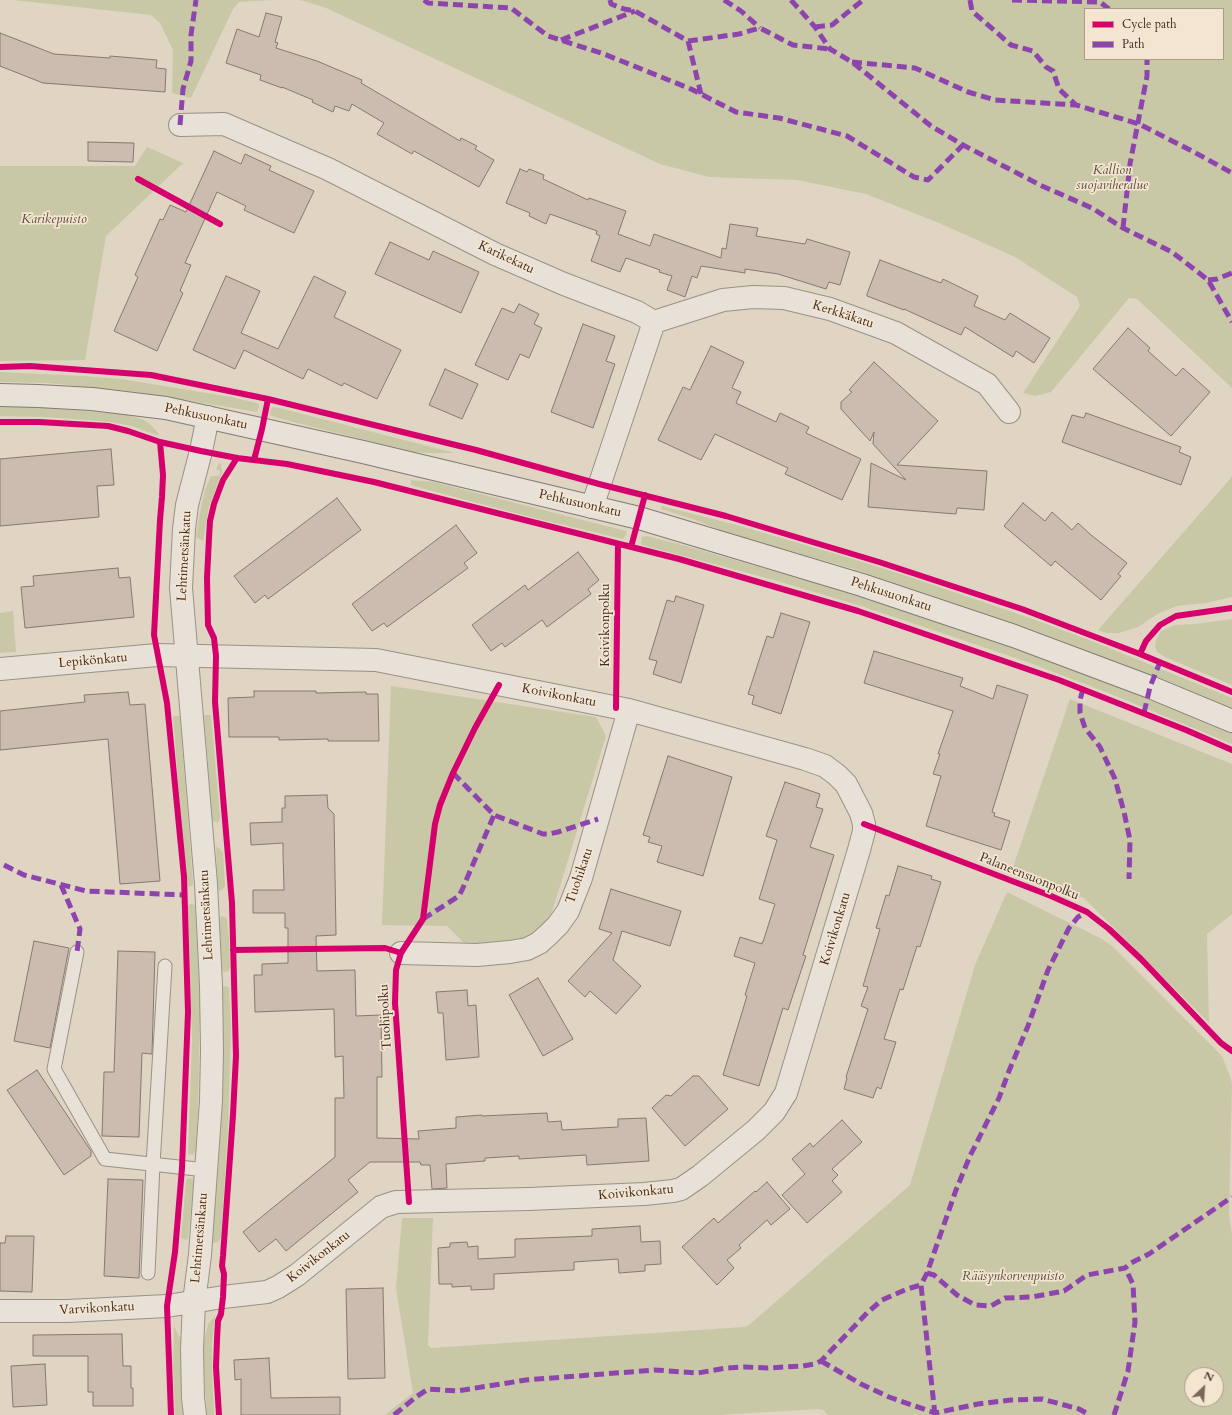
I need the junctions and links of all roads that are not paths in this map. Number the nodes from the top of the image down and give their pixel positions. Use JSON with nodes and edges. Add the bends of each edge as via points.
{"nodes":[{"id":1,"x":180,"y":125,"type":"dead end"},
{"id":2,"x":654,"y":322,"type":"junction"},
{"id":3,"x":0,"y":395,"type":"edge"},
{"id":4,"x":1009,"y":412,"type":"dead end"},
{"id":5,"x":208,"y":417,"type":"junction"},
{"id":6,"x":592,"y":507,"type":"junction"},
{"id":7,"x":186,"y":655,"type":"junction"},
{"id":8,"x":0,"y":669,"type":"edge"},
{"id":9,"x":629,"y":710,"type":"junction"},
{"id":10,"x":1232,"y":721,"type":"edge"},
{"id":11,"x":77,"y":952,"type":"dead end"},
{"id":12,"x":401,"y":953,"type":"dead end"},
{"id":13,"x":165,"y":966,"type":"dead end"},
{"id":14,"x":153,"y":1165,"type":"junction"},
{"id":15,"x":206,"y":1170,"type":"junction"},
{"id":16,"x":148,"y":1273,"type":"dead end"},
{"id":17,"x":194,"y":1302,"type":"junction"},
{"id":18,"x":0,"y":1311,"type":"edge"},
{"id":19,"x":195,"y":1415,"type":"edge"}],
"edges":[{"from":1,"to":2,"type":"street","name":"Karikekatu","via":[[224,124],[328,169],[495,254],[638,312]]},
{"from":2,"to":4,"type":"street","name":"Kerkkäkatu","via":[[723,300],[753,297],[784,298],[830,309],[896,333],[987,384]]},
{"from":2,"to":6,"type":"street"},
{"from":3,"to":5,"type":"street","name":"Pehkusuonkatu","via":[[142,404]]},
{"from":5,"to":6,"type":"street","name":"Pehkusuonkatu"},
{"from":5,"to":7,"type":"street","name":"Lehtimetsänkatu","via":[[187,505],[184,529],[181,588]]},
{"from":6,"to":10,"type":"street","name":"Pehkusuonkatu","via":[[692,533],[930,607],[1150,686]]},
{"from":7,"to":8,"type":"street","name":"Lepikönkatu","via":[[157,655]]},
{"from":7,"to":9,"type":"street","name":"Koivikonkatu","via":[[376,660]]},
{"from":7,"to":15,"type":"street","name":"Lehtimetsänkatu","via":[[206,884],[211,985],[211,1101]]},
{"from":9,"to":12,"type":"street","name":"Tuohikatu","via":[[581,878],[568,911],[558,925],[539,943],[527,949],[477,955]]},
{"from":9,"to":17,"type":"street","name":"Koivikonkatu","via":[[825,766],[846,784],[861,814],[864,824],[861,845],[782,1102],[756,1130],[706,1172],[681,1189],[644,1194],[396,1202],[381,1207],[297,1276],[278,1287],[267,1292]]},
{"from":11,"to":14,"type":"lane","via":[[54,1069],[104,1159]]},
{"from":13,"to":14,"type":"lane"},
{"from":14,"to":15,"type":"lane"},
{"from":14,"to":16,"type":"lane"},
{"from":15,"to":17,"type":"street","name":"Lehtimetsänkatu"},
{"from":17,"to":18,"type":"street","name":"Varvikonkatu","via":[[167,1306],[67,1311]]},
{"from":17,"to":19,"type":"street","name":"Lehtimetsänkatu","via":[[192,1350]]}]}
